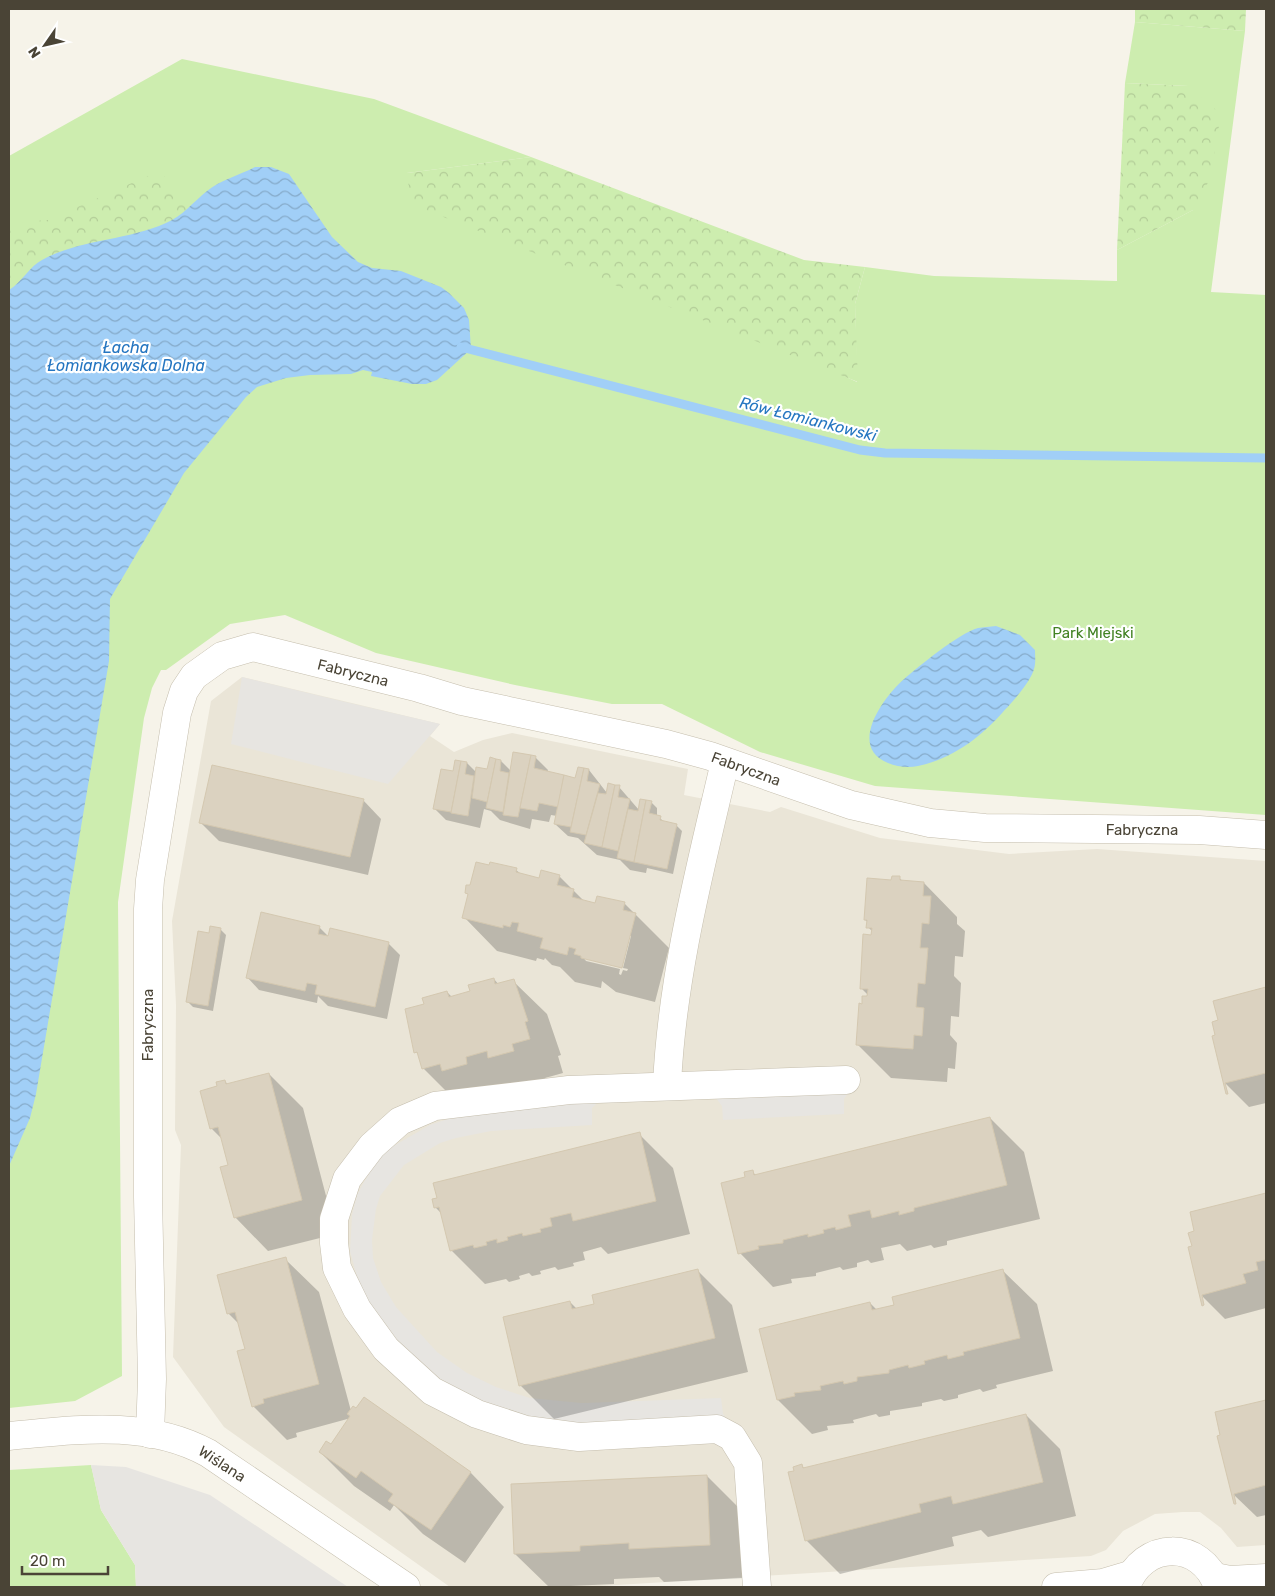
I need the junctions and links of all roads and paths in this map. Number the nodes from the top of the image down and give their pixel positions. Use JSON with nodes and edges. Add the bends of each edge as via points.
{"nodes":[{"id":1,"x":725,"y":762,"type":"junction"},
{"id":2,"x":1266,"y":835,"type":"edge"},
{"id":3,"x":846,"y":1080,"type":"dead end"},
{"id":4,"x":667,"y":1085,"type":"junction"},
{"id":5,"x":150,"y":1434,"type":"junction"},
{"id":6,"x":9,"y":1436,"type":"edge"},
{"id":7,"x":1266,"y":1578,"type":"edge"},
{"id":8,"x":1128,"y":1581,"type":"edge"},
{"id":9,"x":1216,"y":1582,"type":"edge"},
{"id":10,"x":406,"y":1587,"type":"edge"},
{"id":11,"x":757,"y":1587,"type":"edge"},
{"id":12,"x":1056,"y":1587,"type":"edge"}],
"edges":[{"from":1,"to":2,"type":"street","name":"Fabryczna","via":[[851,805],[930,823],[985,828],[1200,830]]},
{"from":1,"to":4,"type":"street","via":[[682,947],[668,1044]]},
{"from":1,"to":5,"type":"street","name":"Fabryczna","via":[[666,744],[462,701],[254,647],[222,656],[194,676],[184,691],[177,714],[148,909]]},
{"from":3,"to":4,"type":"street"},
{"from":4,"to":11,"type":"street","via":[[569,1090],[462,1102],[435,1106],[400,1121],[372,1146],[348,1179],[334,1219],[337,1268],[357,1309],[386,1349],[432,1391],[477,1414],[526,1430],[579,1437],[717,1429],[732,1437],[748,1463]]},
{"from":5,"to":6,"type":"street","name":"Wiślana","via":[[94,1427]]},
{"from":5,"to":10,"type":"street","name":"Wiślana","via":[[186,1441],[208,1453]]},
{"from":7,"to":9,"type":"street"},
{"from":8,"to":9,"type":"street","via":[[1142,1561],[1158,1553],[1175,1551],[1192,1555],[1206,1564]]},
{"from":8,"to":12,"type":"street"}]}
